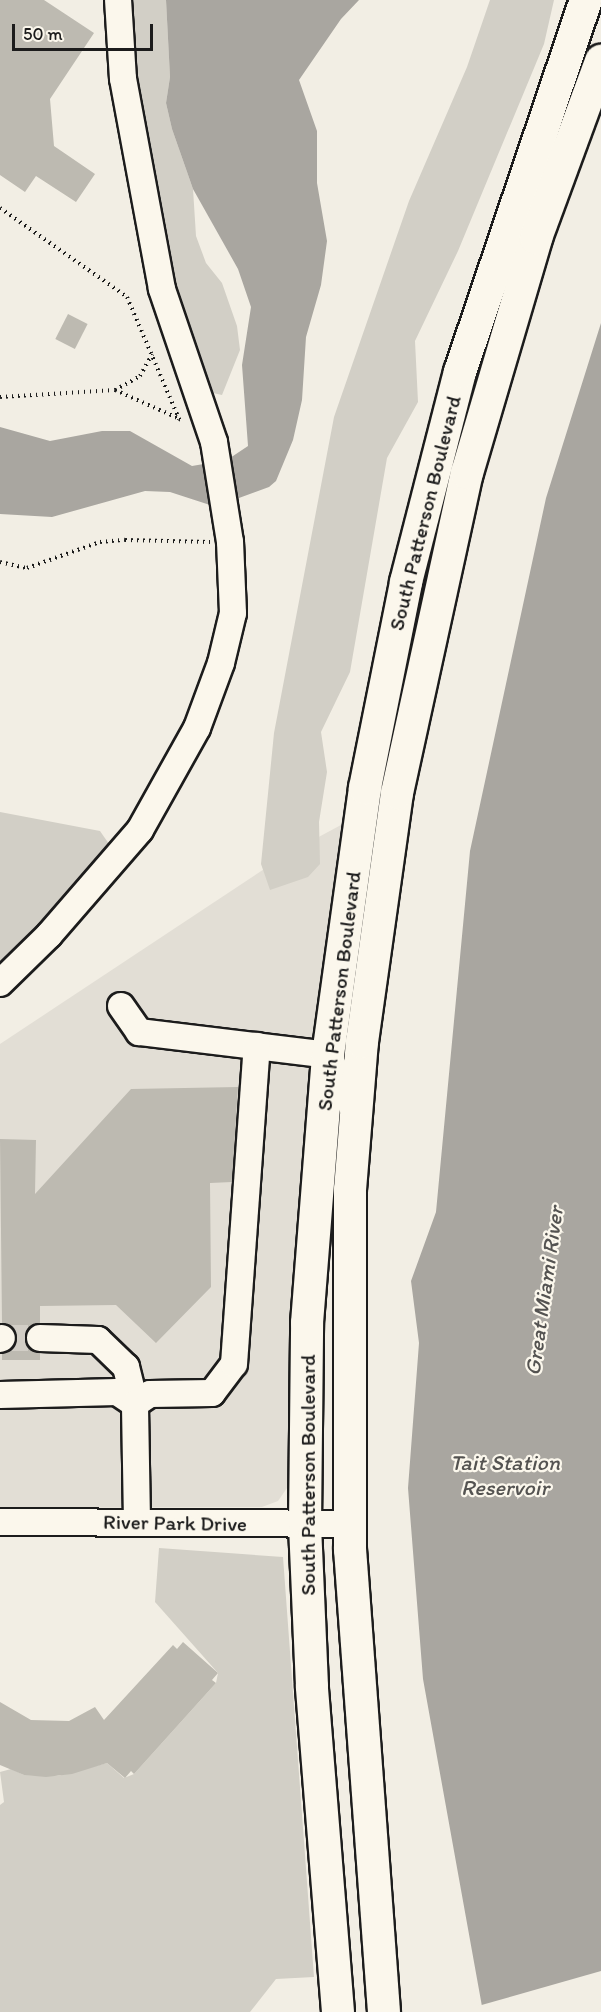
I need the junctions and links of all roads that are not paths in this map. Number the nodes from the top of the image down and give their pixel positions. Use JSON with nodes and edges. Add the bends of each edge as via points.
{"nodes":[{"id":1,"x":118,"y":0,"type":"edge"},
{"id":2,"x":586,"y":0,"type":"edge"},
{"id":3,"x":601,"y":61,"type":"edge"},
{"id":4,"x":0,"y":983,"type":"edge"},
{"id":5,"x":121,"y":1006,"type":"dead end"},
{"id":6,"x":257,"y":1046,"type":"junction"},
{"id":7,"x":328,"y":1055,"type":"junction"},
{"id":8,"x":355,"y":1113,"type":"junction"},
{"id":9,"x":40,"y":1338,"type":"tunnel mouth"},
{"id":10,"x":0,"y":1395,"type":"edge"},
{"id":11,"x":135,"y":1404,"type":"junction"},
{"id":12,"x":137,"y":1521,"type":"junction"},
{"id":13,"x":0,"y":1522,"type":"edge"},
{"id":14,"x":350,"y":1524,"type":"junction"},
{"id":15,"x":305,"y":1525,"type":"junction"},
{"id":16,"x":338,"y":2012,"type":"edge"},
{"id":17,"x":384,"y":2012,"type":"edge"}],
"edges":[{"from":1,"to":4,"type":"street","via":[[123,79],[162,289],[212,436],[228,531],[233,612],[221,663],[197,728],[140,830],[49,935]]},
{"from":2,"to":7,"type":"main road","name":"South Patterson Boulevard","via":[[460,372],[406,582],[364,788]]},
{"from":3,"to":8,"type":"main road","name":"South Patterson Boulevard","via":[[536,238],[467,473],[397,793],[374,937]]},
{"from":5,"to":6,"type":"street","via":[[139,1032]]},
{"from":6,"to":7,"type":"street"},
{"from":6,"to":11,"type":"street","via":[[234,1364],[212,1393],[150,1394]]},
{"from":7,"to":8,"type":"street"},
{"from":7,"to":15,"type":"main road","name":"South Patterson Boulevard","via":[[307,1323]]},
{"from":8,"to":14,"type":"main road","name":"South Patterson Boulevard","via":[[350,1190]]},
{"from":9,"to":11,"type":"street","via":[[98,1340],[126,1367]]},
{"from":10,"to":11,"type":"street","via":[[117,1392]]},
{"from":11,"to":12,"type":"street"},
{"from":12,"to":13,"type":"street","name":"River Park Drive"},
{"from":12,"to":15,"type":"street","name":"River Park Drive"},
{"from":14,"to":15,"type":"street","name":"River Park Drive"},
{"from":14,"to":17,"type":"main road","name":"South Patterson Boulevard","via":[[357,1692]]},
{"from":15,"to":16,"type":"main road","name":"South Patterson Boulevard","via":[[312,1686]]}]}
